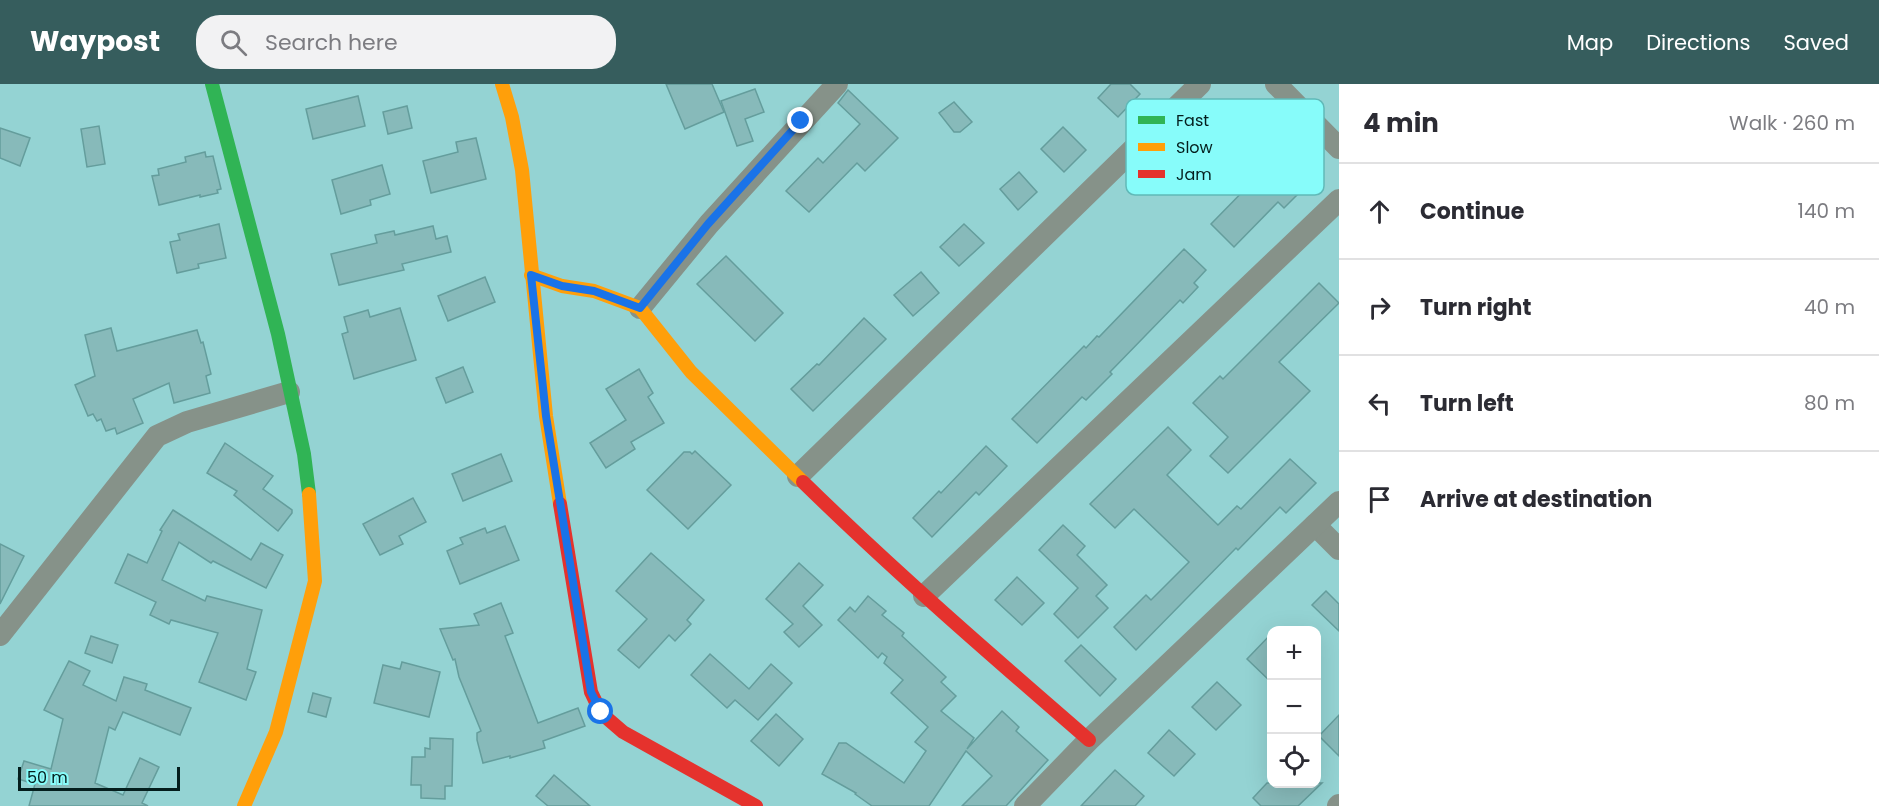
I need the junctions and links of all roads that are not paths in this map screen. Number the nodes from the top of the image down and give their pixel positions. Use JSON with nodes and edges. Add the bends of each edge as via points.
{"nodes":[{"id":1,"x":212,"y":84,"type":"edge"},
{"id":2,"x":502,"y":84,"type":"edge"},
{"id":3,"x":837,"y":84,"type":"edge"},
{"id":4,"x":1200,"y":84,"type":"edge"},
{"id":5,"x":1276,"y":84,"type":"edge"},
{"id":6,"x":1185,"y":99,"type":"edge"},
{"id":7,"x":1291,"y":99,"type":"edge"},
{"id":8,"x":1324,"y":133,"type":"edge"},
{"id":9,"x":1339,"y":148,"type":"edge"},
{"id":10,"x":1126,"y":156,"type":"edge"},
{"id":11,"x":1339,"y":200,"type":"edge"},
{"id":12,"x":531,"y":275,"type":"junction"},
{"id":13,"x":640,"y":308,"type":"junction"},
{"id":14,"x":289,"y":392,"type":"junction"},
{"id":15,"x":798,"y":476,"type":"junction"},
{"id":16,"x":1339,"y":502,"type":"edge"},
{"id":17,"x":1315,"y":525,"type":"junction"},
{"id":18,"x":1339,"y":549,"type":"edge"},
{"id":19,"x":924,"y":596,"type":"junction"},
{"id":20,"x":0,"y":635,"type":"edge"},
{"id":21,"x":1089,"y":740,"type":"junction"},
{"id":22,"x":244,"y":806,"type":"edge"},
{"id":23,"x":756,"y":806,"type":"edge"},
{"id":24,"x":1025,"y":806,"type":"edge"}],
"edges":[{"from":1,"to":14,"type":"street","via":[[278,334]]},
{"from":2,"to":12,"type":"street","via":[[522,170]]},
{"from":3,"to":13,"type":"street","via":[[708,224]]},
{"from":4,"to":6,"type":"street"},
{"from":5,"to":7,"type":"street"},
{"from":8,"to":9,"type":"street"},
{"from":10,"to":15,"type":"street"},
{"from":11,"to":19,"type":"street"},
{"from":12,"to":13,"type":"street"},
{"from":12,"to":23,"type":"street","via":[[546,416],[591,692],[601,712],[623,732]]},
{"from":13,"to":15,"type":"street","via":[[691,372]]},
{"from":14,"to":20,"type":"street","via":[[187,422],[157,436]]},
{"from":14,"to":22,"type":"street","via":[[304,454],[315,581],[276,732]]},
{"from":15,"to":19,"type":"street"},
{"from":16,"to":17,"type":"street"},
{"from":17,"to":18,"type":"street"},
{"from":17,"to":21,"type":"street"},
{"from":19,"to":21,"type":"street"},
{"from":21,"to":24,"type":"street"}]}
